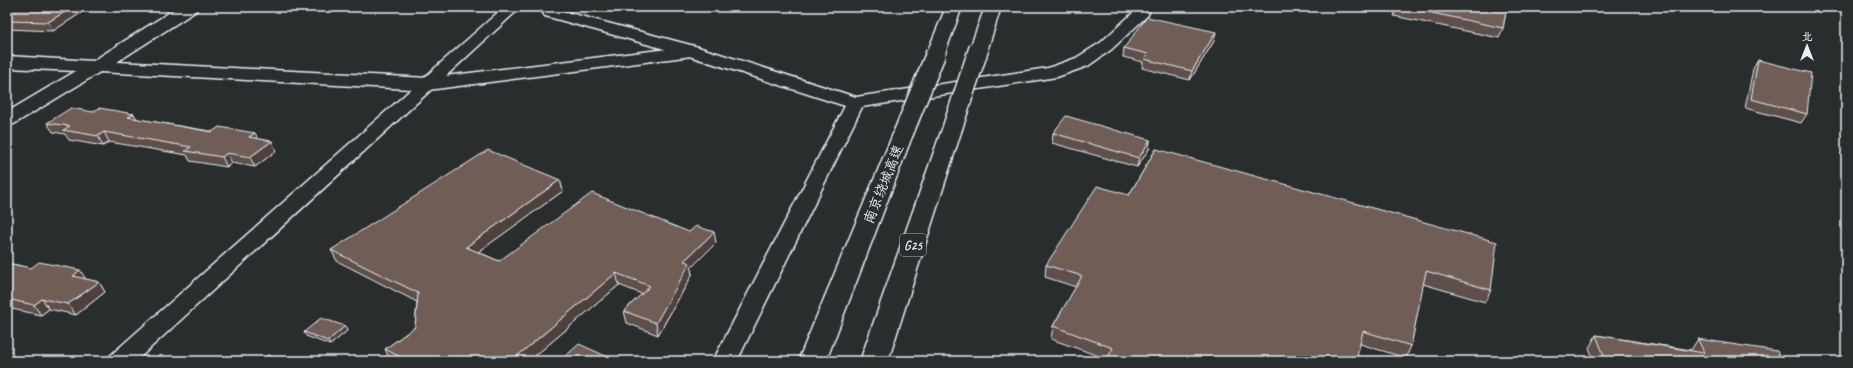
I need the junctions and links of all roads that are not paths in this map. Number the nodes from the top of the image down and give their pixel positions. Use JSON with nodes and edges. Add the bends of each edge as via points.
{"nodes":[{"id":1,"x":190,"y":7,"type":"edge"},
{"id":2,"x":513,"y":7,"type":"edge"},
{"id":3,"x":954,"y":7,"type":"edge"},
{"id":4,"x":993,"y":7,"type":"edge"},
{"id":5,"x":1143,"y":7,"type":"edge"},
{"id":6,"x":551,"y":13,"type":"dead end"},
{"id":7,"x":692,"y":51,"type":"junction"},
{"id":8,"x":7,"y":62,"type":"edge"},
{"id":9,"x":98,"y":66,"type":"junction"},
{"id":10,"x":428,"y":84,"type":"junction"},
{"id":11,"x":855,"y":103,"type":"junction"},
{"id":12,"x":7,"y":120,"type":"edge"},
{"id":13,"x":120,"y":361,"type":"edge"},
{"id":14,"x":725,"y":361,"type":"edge"},
{"id":15,"x":812,"y":361,"type":"edge"},
{"id":16,"x":874,"y":361,"type":"edge"}],
"edges":[{"from":1,"to":9,"type":"main road"},
{"from":2,"to":10,"type":"street"},
{"from":3,"to":15,"type":"main road","name":"南京绕城高速","bridge":true},
{"from":4,"to":16,"type":"main road","number":"G25","bridge":true},
{"from":5,"to":11,"type":"street","via":[[1142,12],[1106,46],[1082,62],[1051,73]]},
{"from":6,"to":7,"type":"street"},
{"from":7,"to":10,"type":"main road"},
{"from":7,"to":11,"type":"street"},
{"from":8,"to":9,"type":"main road"},
{"from":9,"to":10,"type":"main road"},
{"from":9,"to":12,"type":"main road"},
{"from":10,"to":13,"type":"street"},
{"from":11,"to":14,"type":"street"}]}
